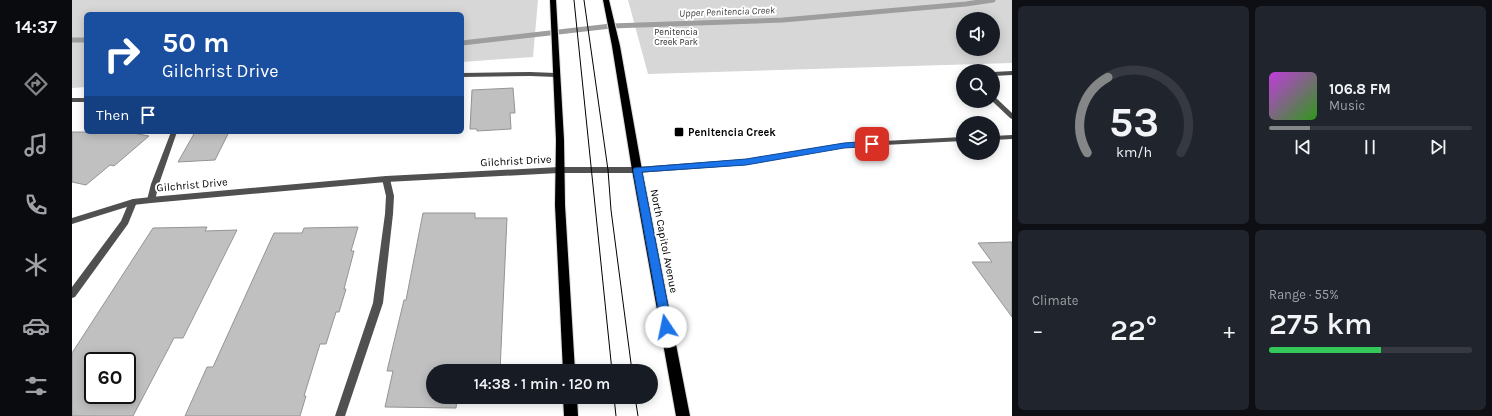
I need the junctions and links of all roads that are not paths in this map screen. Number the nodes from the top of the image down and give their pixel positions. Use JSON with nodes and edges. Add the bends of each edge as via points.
{"nodes":[{"id":1,"x":553,"y":0,"type":"edge"},
{"id":2,"x":606,"y":0,"type":"edge"},
{"id":3,"x":1012,"y":73,"type":"edge"},
{"id":4,"x":1000,"y":74,"type":"edge"},
{"id":5,"x":464,"y":75,"type":"edge"},
{"id":6,"x":556,"y":75,"type":"junction"},
{"id":7,"x":72,"y":100,"type":"edge"},
{"id":8,"x":84,"y":100,"type":"edge"},
{"id":9,"x":1000,"y":105,"type":"edge"},
{"id":10,"x":1012,"y":117,"type":"edge"},
{"id":11,"x":173,"y":134,"type":"edge"},
{"id":12,"x":1012,"y":137,"type":"edge"},
{"id":13,"x":1000,"y":138,"type":"edge"},
{"id":14,"x":956,"y":139,"type":"edge"},
{"id":15,"x":559,"y":170,"type":"junction"},
{"id":16,"x":637,"y":170,"type":"junction"},
{"id":17,"x":386,"y":179,"type":"junction"},
{"id":18,"x":151,"y":200,"type":"junction"},
{"id":19,"x":133,"y":202,"type":"junction"},
{"id":20,"x":72,"y":221,"type":"edge"},
{"id":21,"x":72,"y":294,"type":"edge"},
{"id":22,"x":569,"y":364,"type":"edge"},
{"id":23,"x":570,"y":404,"type":"edge"},
{"id":24,"x":340,"y":416,"type":"edge"},
{"id":25,"x":571,"y":416,"type":"edge"},
{"id":26,"x":683,"y":416,"type":"edge"}],
"edges":[{"from":1,"to":6,"type":"main road"},
{"from":2,"to":16,"type":"main road","name":"North Capitol Avenue"},
{"from":3,"to":4,"type":"street"},
{"from":5,"to":6,"type":"street"},
{"from":6,"to":15,"type":"main road"},
{"from":7,"to":8,"type":"street"},
{"from":9,"to":10,"type":"street"},
{"from":11,"to":18,"type":"street"},
{"from":12,"to":13,"type":"street"},
{"from":14,"to":16,"type":"street","name":"Gilchrist Drive","via":[[844,145],[746,162]]},
{"from":15,"to":16,"type":"street","name":"Gilchrist Drive"},
{"from":15,"to":17,"type":"street","name":"Gilchrist Drive"},
{"from":15,"to":22,"type":"main road"},
{"from":16,"to":26,"type":"main road","name":"North Capitol Avenue"},
{"from":17,"to":18,"type":"street","name":"Gilchrist Drive"},
{"from":17,"to":24,"type":"street","via":[[390,196],[389,214],[378,303]]},
{"from":18,"to":19,"type":"street","name":"Gilchrist Drive"},
{"from":19,"to":20,"type":"street","name":"Gilchrist Drive"},
{"from":19,"to":21,"type":"street","via":[[125,222]]},
{"from":23,"to":25,"type":"main road"}]}
